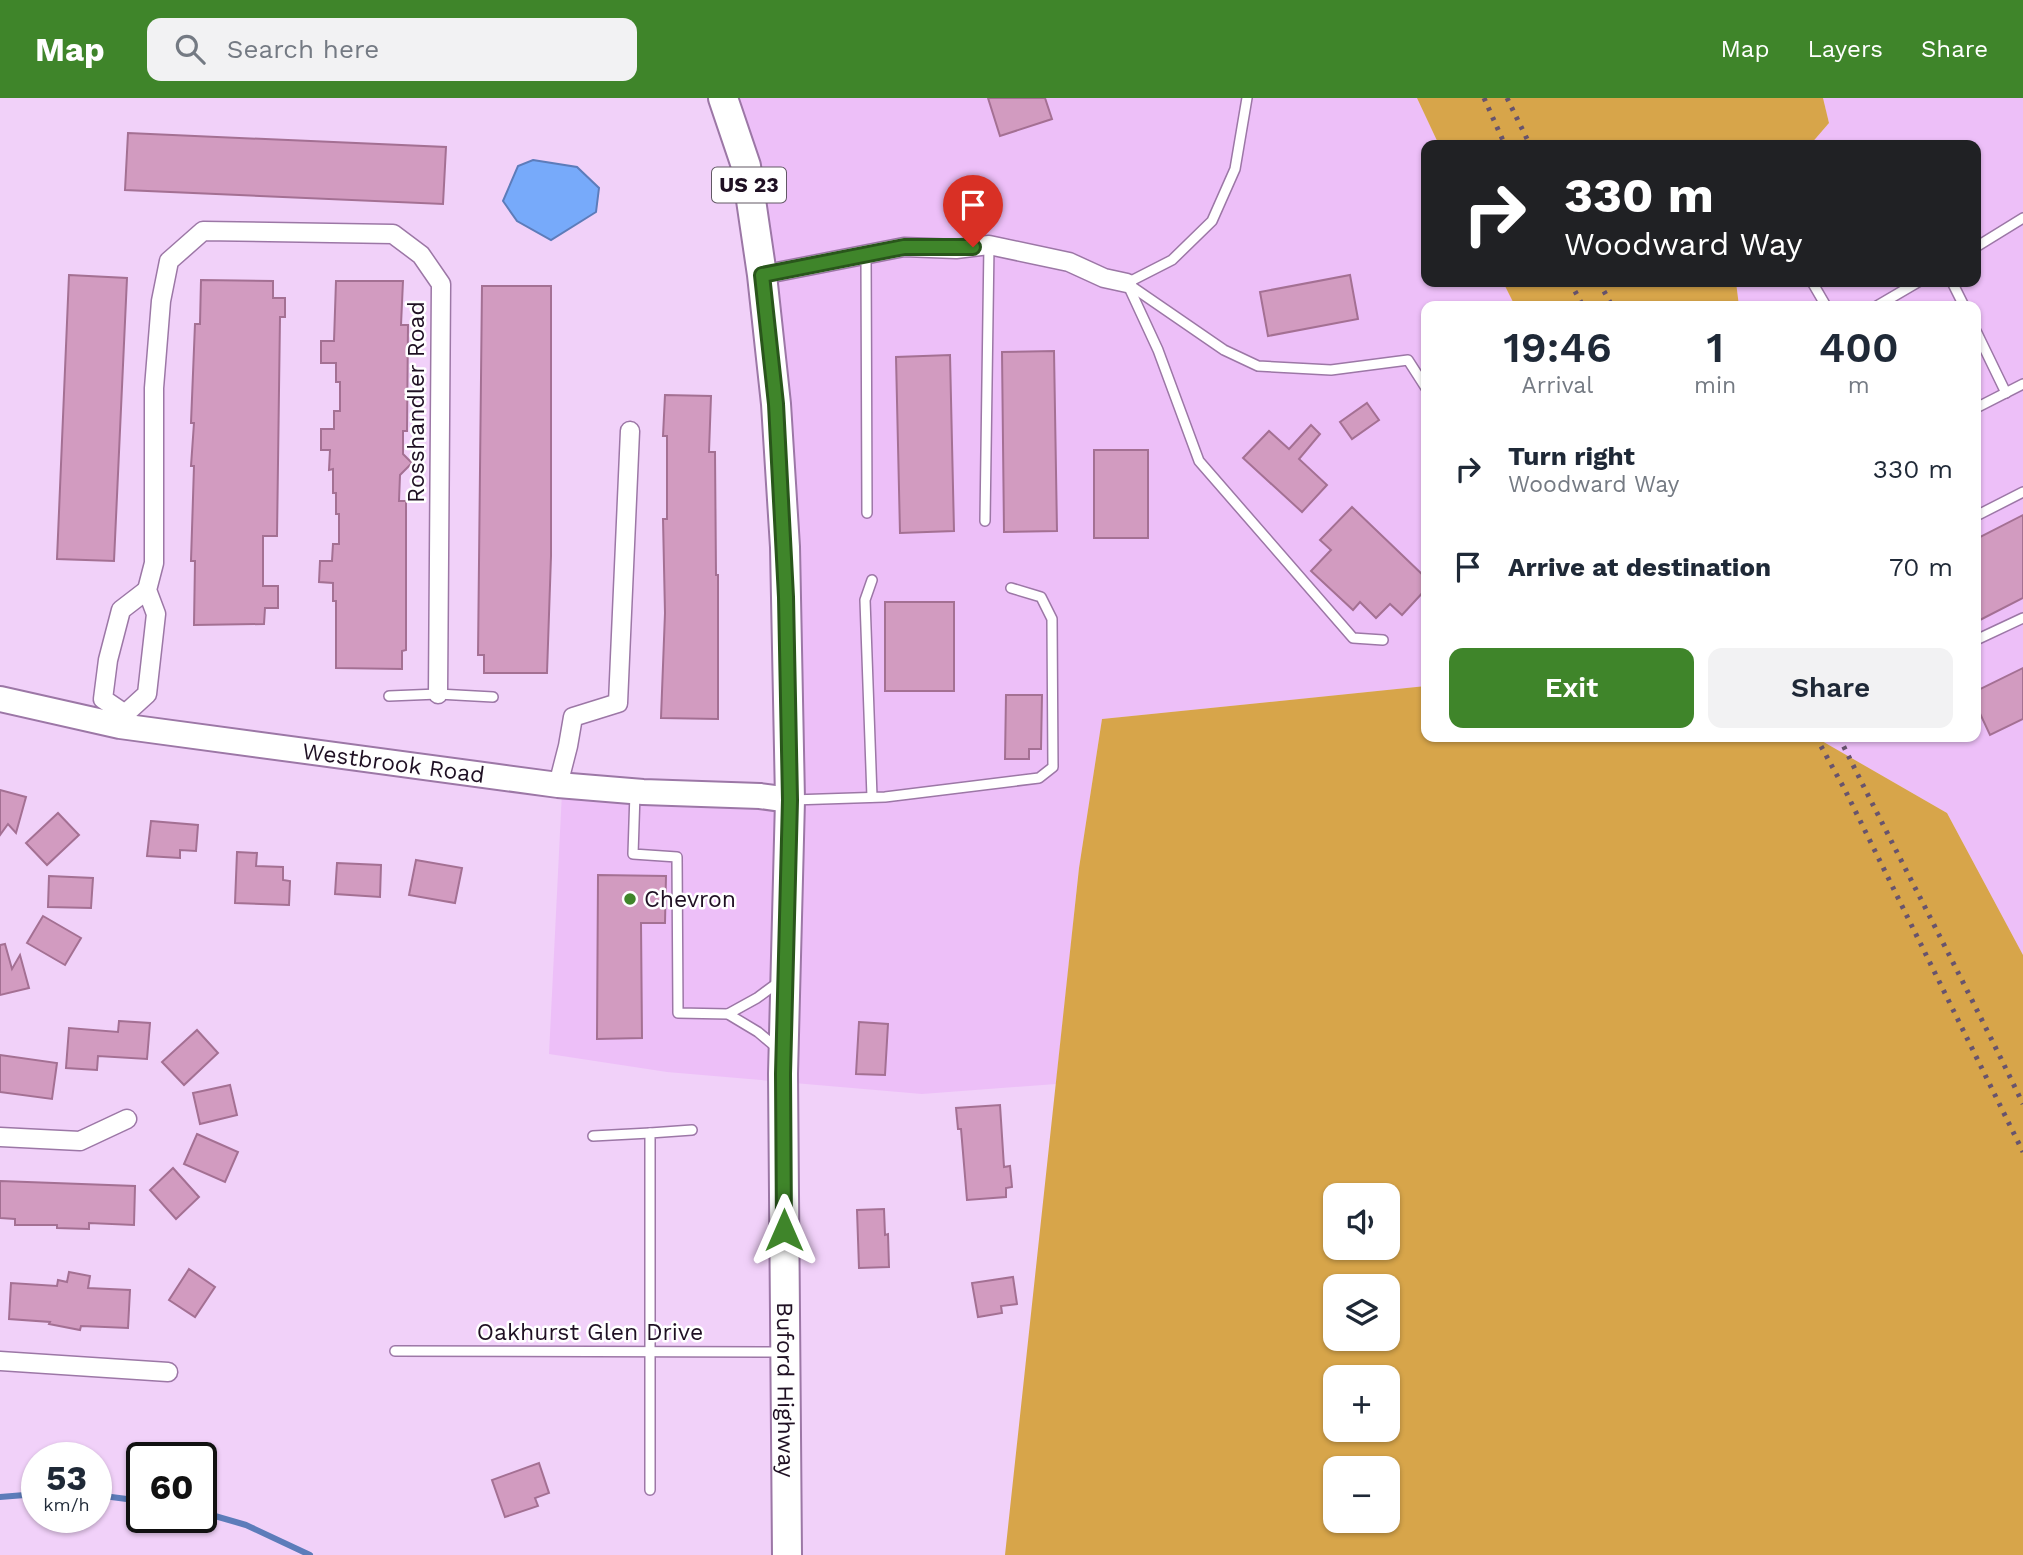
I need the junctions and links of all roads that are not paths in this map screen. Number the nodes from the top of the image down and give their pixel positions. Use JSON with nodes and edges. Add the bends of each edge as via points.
{"nodes":[{"id":1,"x":723,"y":98,"type":"edge"},
{"id":2,"x":1247,"y":98,"type":"edge"},
{"id":3,"x":2023,"y":218,"type":"edge"},
{"id":4,"x":1981,"y":244,"type":"edge"},
{"id":5,"x":989,"y":245,"type":"junction"},
{"id":6,"x":866,"y":254,"type":"junction"},
{"id":7,"x":762,"y":275,"type":"junction"},
{"id":8,"x":1127,"y":283,"type":"junction"},
{"id":9,"x":1909,"y":287,"type":"edge"},
{"id":10,"x":1886,"y":301,"type":"edge"},
{"id":11,"x":1981,"y":341,"type":"edge"},
{"id":12,"x":1421,"y":380,"type":"edge"},
{"id":13,"x":2023,"y":384,"type":"edge"},
{"id":14,"x":2006,"y":393,"type":"junction"},
{"id":15,"x":1981,"y":406,"type":"edge"},
{"id":16,"x":630,"y":431,"type":"dead end"},
{"id":17,"x":2023,"y":492,"type":"edge"},
{"id":18,"x":867,"y":513,"type":"dead end"},
{"id":19,"x":1981,"y":513,"type":"edge"},
{"id":20,"x":985,"y":521,"type":"dead end"},
{"id":21,"x":872,"y":580,"type":"dead end"},
{"id":22,"x":1011,"y":588,"type":"dead end"},
{"id":23,"x":147,"y":590,"type":"junction"},
{"id":24,"x":2023,"y":618,"type":"edge"},
{"id":25,"x":1981,"y":638,"type":"edge"},
{"id":26,"x":1383,"y":640,"type":"dead end"},
{"id":27,"x":438,"y":694,"type":"junction"},
{"id":28,"x":389,"y":696,"type":"dead end"},
{"id":29,"x":493,"y":697,"type":"dead end"},
{"id":30,"x":0,"y":699,"type":"edge"},
{"id":31,"x":123,"y":720,"type":"junction"},
{"id":32,"x":558,"y":785,"type":"junction"},
{"id":33,"x":635,"y":791,"type":"junction"},
{"id":34,"x":872,"y":797,"type":"junction"},
{"id":35,"x":790,"y":800,"type":"junction"},
{"id":36,"x":785,"y":977,"type":"junction"},
{"id":37,"x":728,"y":1014,"type":"junction"},
{"id":38,"x":784,"y":1054,"type":"junction"},
{"id":39,"x":127,"y":1119,"type":"dead end"},
{"id":40,"x":692,"y":1130,"type":"dead end"},
{"id":41,"x":650,"y":1133,"type":"junction"},
{"id":42,"x":593,"y":1136,"type":"dead end"},
{"id":43,"x":0,"y":1137,"type":"edge"},
{"id":44,"x":395,"y":1351,"type":"dead end"},
{"id":45,"x":648,"y":1352,"type":"junction"},
{"id":46,"x":784,"y":1352,"type":"junction"},
{"id":47,"x":0,"y":1361,"type":"edge"},
{"id":48,"x":168,"y":1372,"type":"dead end"},
{"id":49,"x":650,"y":1490,"type":"dead end"},
{"id":50,"x":787,"y":1555,"type":"edge"}],
"edges":[{"from":1,"to":7,"type":"main road","name":"Buford Highway","number":"US 23","via":[[746,166]]},
{"from":2,"to":8,"type":"lane","via":[[1235,169],[1212,221],[1172,260]]},
{"from":3,"to":4,"type":"lane"},
{"from":5,"to":6,"type":"street","via":[[904,247]]},
{"from":5,"to":8,"type":"street","via":[[1069,262]]},
{"from":5,"to":20,"type":"lane"},
{"from":6,"to":7,"type":"street"},
{"from":6,"to":18,"type":"lane"},
{"from":7,"to":35,"type":"main road","name":"Buford Highway","number":"US 23","via":[[785,547]]},
{"from":8,"to":12,"type":"lane","via":[[1224,350],[1258,366],[1331,370],[1408,360]]},
{"from":8,"to":26,"type":"lane","via":[[1158,350],[1199,461],[1353,638]]},
{"from":9,"to":10,"type":"lane"},
{"from":11,"to":14,"type":"lane"},
{"from":13,"to":14,"type":"lane"},
{"from":14,"to":15,"type":"lane"},
{"from":16,"to":32,"type":"street","via":[[618,703],[573,717]]},
{"from":17,"to":19,"type":"lane"},
{"from":21,"to":34,"type":"lane","via":[[865,600]]},
{"from":22,"to":34,"type":"lane","via":[[1041,597],[1052,619],[1053,767],[1040,778]]},
{"from":23,"to":27,"type":"street","name":"Rosshandler Road","via":[[154,563],[154,388],[169,261],[202,231],[393,234],[421,255],[441,284]]},
{"from":23,"to":31,"type":"street","name":"Rosshandler Road","via":[[156,614],[147,694]]},
{"from":23,"to":31,"type":"street","via":[[121,610],[108,660],[103,699]]},
{"from":24,"to":25,"type":"lane"},
{"from":27,"to":28,"type":"lane"},
{"from":27,"to":29,"type":"lane"},
{"from":30,"to":31,"type":"street","name":"Westbrook Road"},
{"from":31,"to":32,"type":"street","name":"Westbrook Road"},
{"from":32,"to":33,"type":"street","name":"Westbrook Road"},
{"from":33,"to":35,"type":"street","name":"Westbrook Road"},
{"from":33,"to":37,"type":"lane","via":[[633,854],[677,856],[678,1013]]},
{"from":34,"to":35,"type":"lane"},
{"from":35,"to":36,"type":"main road","name":"Buford Highway","number":"US 23"},
{"from":36,"to":37,"type":"lane"},
{"from":36,"to":38,"type":"main road","name":"Buford Highway","number":"US 23"},
{"from":37,"to":38,"type":"lane"},
{"from":38,"to":46,"type":"main road","name":"Buford Highway","number":"US 23"},
{"from":39,"to":43,"type":"street","via":[[80,1141]]},
{"from":40,"to":41,"type":"lane"},
{"from":41,"to":42,"type":"lane"},
{"from":41,"to":45,"type":"lane"},
{"from":44,"to":45,"type":"lane","name":"Oakhurst Glen Drive"},
{"from":45,"to":46,"type":"lane","name":"Oakhurst Glen Drive"},
{"from":45,"to":49,"type":"lane"},
{"from":46,"to":50,"type":"main road","name":"Buford Highway","number":"US 23"},
{"from":47,"to":48,"type":"street"}]}
